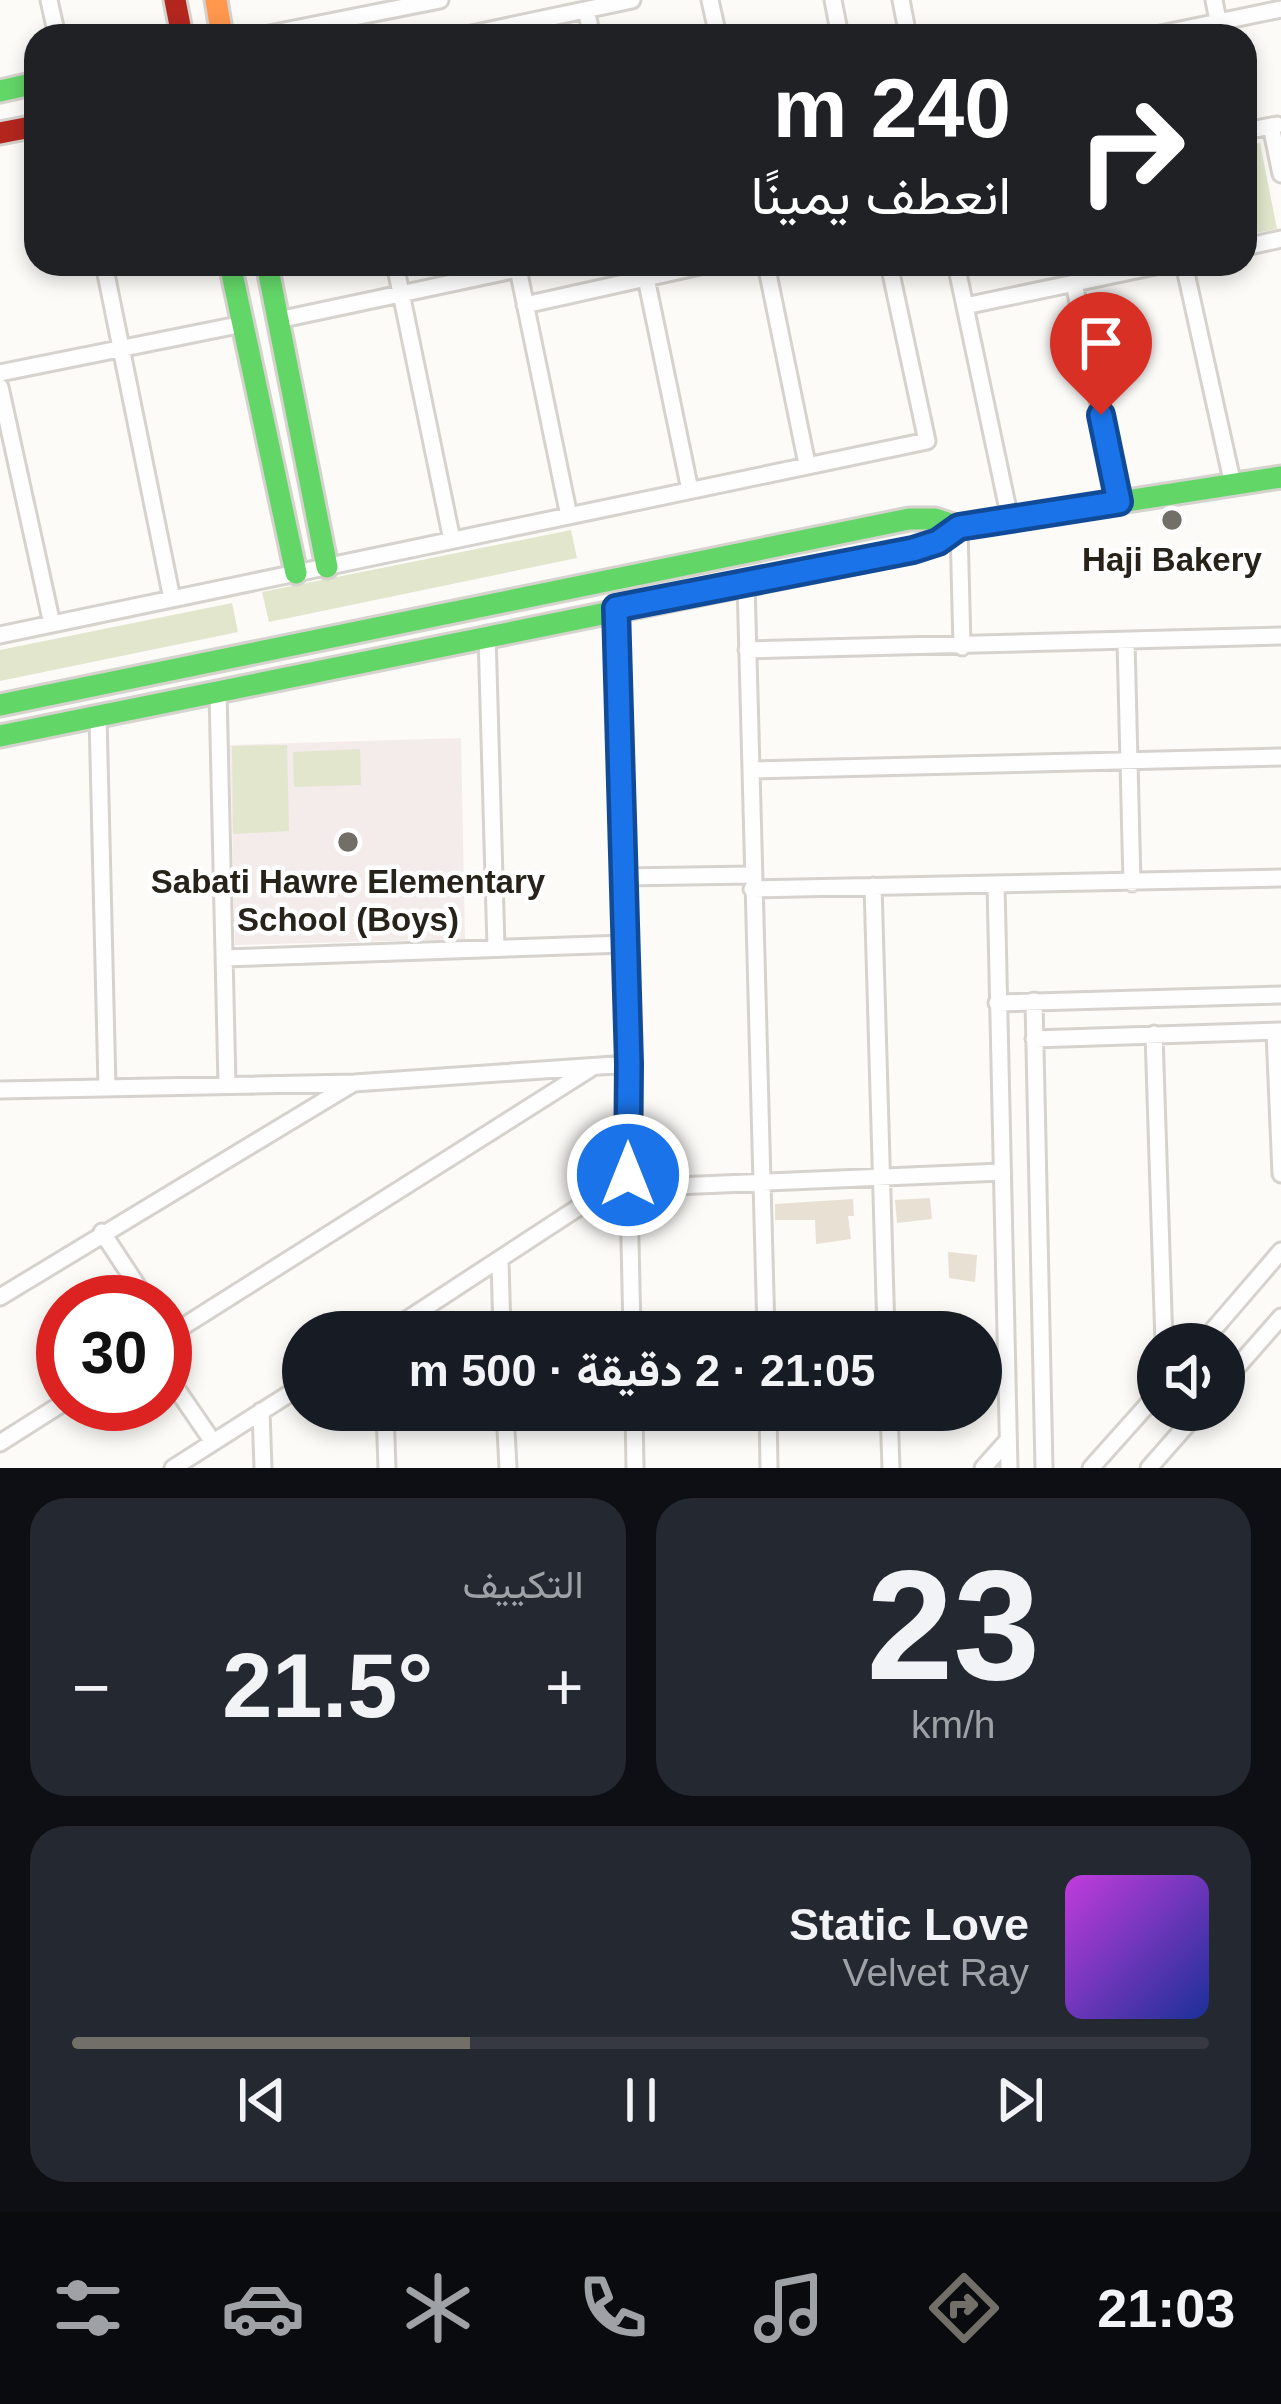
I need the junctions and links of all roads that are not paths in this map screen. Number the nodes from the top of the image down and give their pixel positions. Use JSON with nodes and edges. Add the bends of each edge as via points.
{"nodes":[{"id":1,"x":344,"y":0,"type":"edge"},
{"id":2,"x":440,"y":0,"type":"edge"},
{"id":3,"x":632,"y":0,"type":"edge"},
{"id":4,"x":1281,"y":9,"type":"edge"},
{"id":5,"x":586,"y":10,"type":"junction"},
{"id":6,"x":348,"y":18,"type":"junction"},
{"id":7,"x":318,"y":24,"type":"edge"},
{"id":8,"x":522,"y":24,"type":"edge"},
{"id":9,"x":589,"y":24,"type":"edge"},
{"id":10,"x":1235,"y":24,"type":"edge"},
{"id":11,"x":1276,"y":125,"type":"edge"},
{"id":12,"x":1281,"y":174,"type":"edge"},
{"id":13,"x":106,"y":276,"type":"edge"},
{"id":14,"x":233,"y":276,"type":"edge"},
{"id":15,"x":269,"y":276,"type":"edge"},
{"id":16,"x":397,"y":276,"type":"edge"},
{"id":17,"x":474,"y":276,"type":"edge"},
{"id":18,"x":519,"y":276,"type":"edge"},
{"id":19,"x":655,"y":276,"type":"edge"},
{"id":20,"x":768,"y":276,"type":"edge"},
{"id":21,"x":893,"y":276,"type":"edge"},
{"id":22,"x":959,"y":276,"type":"edge"},
{"id":23,"x":1110,"y":276,"type":"edge"},
{"id":24,"x":1187,"y":276,"type":"edge"},
{"id":25,"x":646,"y":278,"type":"junction"},
{"id":26,"x":1074,"y":284,"type":"junction"},
{"id":27,"x":401,"y":293,"type":"junction"},
{"id":28,"x":525,"y":304,"type":"junction"},
{"id":29,"x":965,"y":306,"type":"junction"},
{"id":30,"x":278,"y":320,"type":"junction"},
{"id":31,"x":243,"y":324,"type":"junction"},
{"id":32,"x":119,"y":350,"type":"junction"},
{"id":33,"x":0,"y":374,"type":"edge"},
{"id":34,"x":0,"y":387,"type":"edge"},
{"id":35,"x":3,"y":412,"type":"edge"},
{"id":36,"x":807,"y":464,"type":"junction"},
{"id":37,"x":1281,"y":477,"type":"edge"},
{"id":38,"x":1233,"y":485,"type":"junction"},
{"id":39,"x":690,"y":490,"type":"junction"},
{"id":40,"x":1119,"y":502,"type":"junction"},
{"id":41,"x":569,"y":516,"type":"junction"},
{"id":42,"x":1010,"y":519,"type":"junction"},
{"id":43,"x":959,"y":527,"type":"junction"},
{"id":44,"x":452,"y":540,"type":"junction"},
{"id":45,"x":327,"y":567,"type":"junction"},
{"id":46,"x":296,"y":573,"type":"junction"},
{"id":47,"x":746,"y":582,"type":"junction"},
{"id":48,"x":172,"y":599,"type":"junction"},
{"id":49,"x":616,"y":608,"type":"junction"},
{"id":50,"x":52,"y":624,"type":"junction"},
{"id":51,"x":487,"y":634,"type":"junction"},
{"id":52,"x":0,"y":635,"type":"edge"},
{"id":53,"x":1281,"y":636,"type":"edge"},
{"id":54,"x":1126,"y":641,"type":"junction"},
{"id":55,"x":962,"y":646,"type":"junction"},
{"id":56,"x":265,"y":649,"type":"junction"},
{"id":57,"x":747,"y":650,"type":"junction"},
{"id":58,"x":273,"y":679,"type":"junction"},
{"id":59,"x":218,"y":691,"type":"junction"},
{"id":60,"x":0,"y":705,"type":"edge"},
{"id":61,"x":98,"y":716,"type":"junction"},
{"id":62,"x":0,"y":736,"type":"edge"},
{"id":63,"x":1281,"y":757,"type":"edge"},
{"id":64,"x":1130,"y":762,"type":"junction"},
{"id":65,"x":751,"y":770,"type":"junction"},
{"id":66,"x":623,"y":877,"type":"junction"},
{"id":67,"x":1281,"y":878,"type":"edge"},
{"id":68,"x":752,"y":882,"type":"junction"},
{"id":69,"x":1132,"y":883,"type":"junction"},
{"id":70,"x":995,"y":884,"type":"junction"},
{"id":71,"x":873,"y":886,"type":"junction"},
{"id":72,"x":625,"y":944,"type":"junction"},
{"id":73,"x":496,"y":947,"type":"junction"},
{"id":74,"x":224,"y":958,"type":"junction"},
{"id":75,"x":1281,"y":995,"type":"edge"},
{"id":76,"x":1034,"y":1001,"type":"junction"},
{"id":77,"x":997,"y":1003,"type":"junction"},
{"id":78,"x":1278,"y":1032,"type":"edge"},
{"id":79,"x":1154,"y":1034,"type":"junction"},
{"id":80,"x":1034,"y":1039,"type":"junction"},
{"id":81,"x":629,"y":1064,"type":"junction"},
{"id":82,"x":595,"y":1066,"type":"junction"},
{"id":83,"x":354,"y":1083,"type":"junction"},
{"id":84,"x":227,"y":1085,"type":"junction"},
{"id":85,"x":107,"y":1087,"type":"junction"},
{"id":86,"x":0,"y":1090,"type":"edge"},
{"id":87,"x":1002,"y":1172,"type":"junction"},
{"id":88,"x":1281,"y":1174,"type":"edge"},
{"id":89,"x":881,"y":1178,"type":"junction"},
{"id":90,"x":628,"y":1182,"type":"junction"},
{"id":91,"x":762,"y":1183,"type":"junction"},
{"id":92,"x":102,"y":1232,"type":"junction"},
{"id":93,"x":1281,"y":1251,"type":"edge"},
{"id":94,"x":500,"y":1261,"type":"junction"},
{"id":95,"x":130,"y":1275,"type":"edge"},
{"id":96,"x":0,"y":1297,"type":"edge"},
{"id":97,"x":421,"y":1311,"type":"edge"},
{"id":98,"x":501,"y":1311,"type":"edge"},
{"id":99,"x":631,"y":1311,"type":"edge"},
{"id":100,"x":765,"y":1311,"type":"edge"},
{"id":101,"x":885,"y":1311,"type":"edge"},
{"id":102,"x":1281,"y":1317,"type":"edge"},
{"id":103,"x":192,"y":1318,"type":"edge"},
{"id":104,"x":1163,"y":1323,"type":"edge"},
{"id":105,"x":1219,"y":1323,"type":"edge"},
{"id":106,"x":1245,"y":1358,"type":"edge"},
{"id":107,"x":282,"y":1398,"type":"edge"},
{"id":108,"x":192,"y":1411,"type":"edge"},
{"id":109,"x":261,"y":1411,"type":"junction"},
{"id":110,"x":1137,"y":1417,"type":"edge"},
{"id":111,"x":36,"y":1420,"type":"edge"},
{"id":112,"x":386,"y":1431,"type":"edge"},
{"id":113,"x":507,"y":1431,"type":"edge"},
{"id":114,"x":634,"y":1431,"type":"edge"},
{"id":115,"x":768,"y":1431,"type":"edge"},
{"id":116,"x":890,"y":1431,"type":"edge"},
{"id":117,"x":1181,"y":1431,"type":"edge"},
{"id":118,"x":1008,"y":1440,"type":"junction"},
{"id":119,"x":213,"y":1442,"type":"junction"},
{"id":120,"x":0,"y":1443,"type":"edge"},
{"id":121,"x":173,"y":1468,"type":"edge"},
{"id":122,"x":263,"y":1468,"type":"edge"},
{"id":123,"x":387,"y":1468,"type":"edge"},
{"id":124,"x":508,"y":1468,"type":"edge"},
{"id":125,"x":635,"y":1468,"type":"edge"},
{"id":126,"x":769,"y":1468,"type":"edge"},
{"id":127,"x":891,"y":1468,"type":"edge"},
{"id":128,"x":983,"y":1468,"type":"edge"},
{"id":129,"x":1009,"y":1468,"type":"edge"},
{"id":130,"x":1044,"y":1468,"type":"edge"},
{"id":131,"x":1091,"y":1468,"type":"edge"},
{"id":132,"x":1149,"y":1468,"type":"edge"}],
"edges":[{"from":1,"to":6,"type":"street"},
{"from":2,"to":6,"type":"street"},
{"from":3,"to":5,"type":"street"},
{"from":4,"to":10,"type":"street"},
{"from":5,"to":8,"type":"street"},
{"from":5,"to":9,"type":"street"},
{"from":6,"to":7,"type":"street"},
{"from":11,"to":12,"type":"street"},
{"from":13,"to":32,"type":"street"},
{"from":14,"to":31,"type":"street"},
{"from":15,"to":30,"type":"street"},
{"from":16,"to":27,"type":"street"},
{"from":17,"to":27,"type":"street"},
{"from":18,"to":28,"type":"street"},
{"from":19,"to":25,"type":"street"},
{"from":20,"to":36,"type":"street"},
{"from":21,"to":36,"type":"street","via":[[927,440]]},
{"from":22,"to":29,"type":"street"},
{"from":23,"to":26,"type":"street"},
{"from":24,"to":38,"type":"street"},
{"from":25,"to":28,"type":"street"},
{"from":25,"to":39,"type":"street"},
{"from":26,"to":29,"type":"street"},
{"from":26,"to":40,"type":"street"},
{"from":27,"to":30,"type":"street"},
{"from":27,"to":44,"type":"street"},
{"from":28,"to":41,"type":"street"},
{"from":29,"to":42,"type":"street"},
{"from":30,"to":45,"type":"street"},
{"from":31,"to":32,"type":"street"},
{"from":31,"to":46,"type":"street"},
{"from":32,"to":33,"type":"street"},
{"from":32,"to":48,"type":"street"},
{"from":34,"to":35,"type":"street"},
{"from":35,"to":50,"type":"street"},
{"from":36,"to":39,"type":"street"},
{"from":37,"to":38,"type":"street"},
{"from":38,"to":40,"type":"street"},
{"from":39,"to":41,"type":"street"},
{"from":40,"to":42,"type":"street"},
{"from":41,"to":44,"type":"street"},
{"from":42,"to":43,"type":"street"},
{"from":43,"to":47,"type":"street","via":[[913,550]]},
{"from":43,"to":55,"type":"street"},
{"from":43,"to":56,"type":"street","via":[[909,519]]},
{"from":44,"to":45,"type":"street"},
{"from":45,"to":46,"type":"street"},
{"from":46,"to":48,"type":"street"},
{"from":47,"to":49,"type":"street"},
{"from":47,"to":57,"type":"street"},
{"from":48,"to":50,"type":"street"},
{"from":49,"to":51,"type":"street"},
{"from":49,"to":66,"type":"street"},
{"from":50,"to":52,"type":"street"},
{"from":51,"to":58,"type":"street"},
{"from":51,"to":73,"type":"street"},
{"from":53,"to":54,"type":"street"},
{"from":54,"to":55,"type":"street"},
{"from":54,"to":64,"type":"street"},
{"from":55,"to":57,"type":"street"},
{"from":56,"to":58,"type":"street"},
{"from":56,"to":60,"type":"street"},
{"from":57,"to":65,"type":"street"},
{"from":58,"to":59,"type":"street"},
{"from":59,"to":61,"type":"street"},
{"from":59,"to":74,"type":"street"},
{"from":61,"to":62,"type":"street"},
{"from":61,"to":85,"type":"street"},
{"from":63,"to":64,"type":"street"},
{"from":64,"to":65,"type":"street"},
{"from":64,"to":69,"type":"street"},
{"from":65,"to":68,"type":"street"},
{"from":66,"to":68,"type":"street"},
{"from":66,"to":72,"type":"street"},
{"from":67,"to":69,"type":"street"},
{"from":68,"to":71,"type":"street"},
{"from":68,"to":91,"type":"street"},
{"from":69,"to":70,"type":"street"},
{"from":70,"to":71,"type":"street"},
{"from":70,"to":77,"type":"street"},
{"from":71,"to":89,"type":"street"},
{"from":72,"to":73,"type":"street"},
{"from":72,"to":81,"type":"street"},
{"from":73,"to":74,"type":"street"},
{"from":74,"to":84,"type":"street"},
{"from":75,"to":76,"type":"street"},
{"from":76,"to":77,"type":"street"},
{"from":76,"to":80,"type":"street"},
{"from":77,"to":87,"type":"street"},
{"from":78,"to":79,"type":"street"},
{"from":78,"to":88,"type":"street"},
{"from":79,"to":80,"type":"street"},
{"from":79,"to":104,"type":"street"},
{"from":80,"to":130,"type":"street"},
{"from":81,"to":82,"type":"street"},
{"from":81,"to":90,"type":"street"},
{"from":82,"to":83,"type":"street"},
{"from":82,"to":103,"type":"street"},
{"from":83,"to":84,"type":"street"},
{"from":83,"to":92,"type":"street"},
{"from":84,"to":85,"type":"street"},
{"from":85,"to":86,"type":"street"},
{"from":87,"to":89,"type":"street"},
{"from":87,"to":118,"type":"street"},
{"from":89,"to":91,"type":"street"},
{"from":89,"to":101,"type":"street"},
{"from":90,"to":91,"type":"street"},
{"from":90,"to":94,"type":"street"},
{"from":90,"to":99,"type":"street"},
{"from":91,"to":100,"type":"street"},
{"from":92,"to":95,"type":"street"},
{"from":92,"to":96,"type":"street"},
{"from":93,"to":105,"type":"street"},
{"from":94,"to":97,"type":"street"},
{"from":94,"to":98,"type":"street"},
{"from":102,"to":106,"type":"street"},
{"from":107,"to":109,"type":"street"},
{"from":108,"to":119,"type":"street"},
{"from":109,"to":119,"type":"street"},
{"from":109,"to":122,"type":"street"},
{"from":110,"to":131,"type":"street"},
{"from":111,"to":120,"type":"street"},
{"from":112,"to":123,"type":"street"},
{"from":113,"to":124,"type":"street"},
{"from":114,"to":125,"type":"street"},
{"from":115,"to":126,"type":"street"},
{"from":116,"to":127,"type":"street"},
{"from":117,"to":132,"type":"street"},
{"from":118,"to":128,"type":"street"},
{"from":118,"to":129,"type":"street"},
{"from":119,"to":121,"type":"street"}]}
